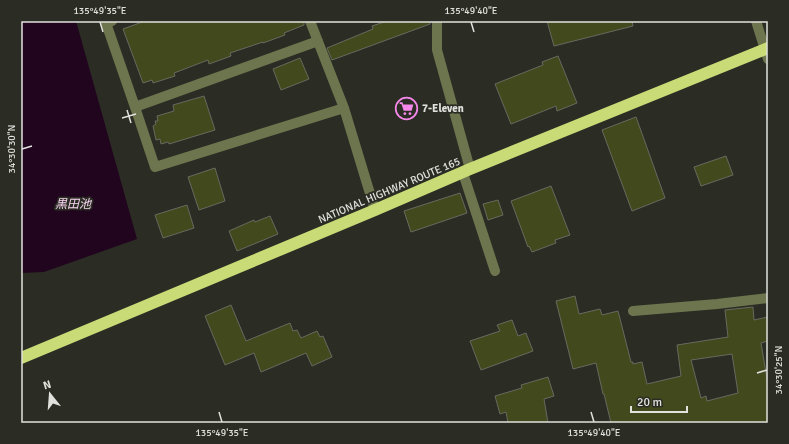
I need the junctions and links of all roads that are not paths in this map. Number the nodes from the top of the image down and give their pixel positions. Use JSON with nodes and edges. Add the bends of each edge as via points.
{"nodes":[{"id":1,"x":112,"y":21,"type":"edge"},
{"id":2,"x":310,"y":21,"type":"edge"},
{"id":3,"x":437,"y":21,"type":"edge"},
{"id":4,"x":756,"y":21,"type":"edge"},
{"id":5,"x":318,"y":41,"type":"junction"},
{"id":6,"x":767,"y":52,"type":"edge"},
{"id":7,"x":135,"y":107,"type":"junction"},
{"id":8,"x":344,"y":108,"type":"junction"},
{"id":9,"x":467,"y":171,"type":"junction"},
{"id":10,"x":375,"y":210,"type":"junction"},
{"id":11,"x":494,"y":271,"type":"dead end"},
{"id":12,"x":768,"y":298,"type":"edge"},
{"id":13,"x":633,"y":311,"type":"dead end"},
{"id":14,"x":21,"y":358,"type":"edge"}],
"edges":[{"from":1,"to":7,"type":"street","via":[[106,23]]},
{"from":2,"to":5,"type":"street"},
{"from":3,"to":9,"type":"street","via":[[437,50]]},
{"from":4,"to":6,"type":"street"},
{"from":5,"to":7,"type":"street"},
{"from":5,"to":8,"type":"street"},
{"from":6,"to":9,"type":"highway","name":"NATIONAL HIGHWAY ROUTE 165"},
{"from":7,"to":8,"type":"street","via":[[155,167]]},
{"from":8,"to":10,"type":"street"},
{"from":9,"to":10,"type":"highway","name":"NATIONAL HIGHWAY ROUTE 165"},
{"from":9,"to":11,"type":"street"},
{"from":10,"to":14,"type":"highway","name":"NATIONAL HIGHWAY ROUTE 165"},
{"from":12,"to":13,"type":"street"}]}
